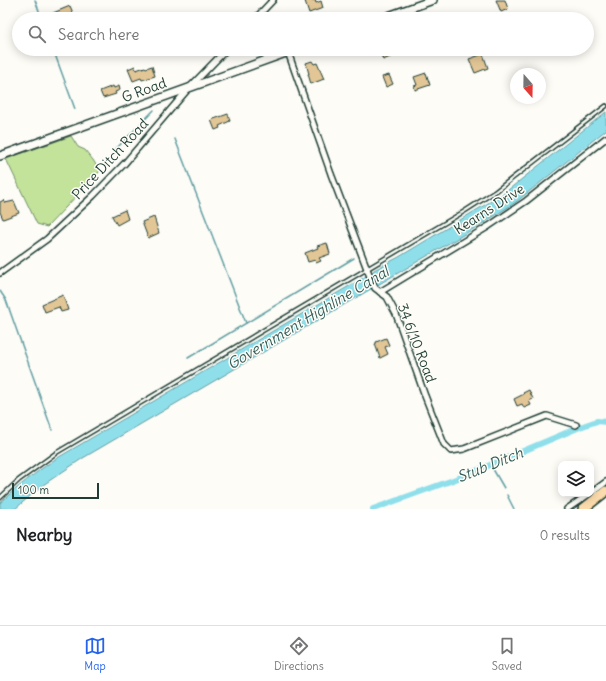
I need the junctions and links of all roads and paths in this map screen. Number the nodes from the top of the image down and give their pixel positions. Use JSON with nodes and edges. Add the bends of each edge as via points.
{"nodes":[{"id":1,"x":273,"y":0,"type":"edge"},
{"id":2,"x":433,"y":0,"type":"edge"},
{"id":3,"x":262,"y":12,"type":"edge"},
{"id":4,"x":400,"y":12,"type":"edge"},
{"id":5,"x":220,"y":56,"type":"edge"},
{"id":6,"x":277,"y":56,"type":"edge"},
{"id":7,"x":289,"y":56,"type":"edge"},
{"id":8,"x":189,"y":88,"type":"junction"},
{"id":9,"x":606,"y":106,"type":"edge"},
{"id":10,"x":606,"y":138,"type":"edge"},
{"id":11,"x":0,"y":156,"type":"edge"},
{"id":12,"x":367,"y":268,"type":"junction"},
{"id":13,"x":0,"y":273,"type":"edge"},
{"id":14,"x":380,"y":292,"type":"junction"},
{"id":15,"x":576,"y":425,"type":"dead end"},
{"id":16,"x":606,"y":482,"type":"edge"},
{"id":17,"x":594,"y":490,"type":"edge"},
{"id":18,"x":606,"y":491,"type":"edge"},
{"id":19,"x":584,"y":497,"type":"edge"},
{"id":20,"x":0,"y":498,"type":"edge"},
{"id":21,"x":567,"y":509,"type":"edge"},
{"id":22,"x":582,"y":509,"type":"edge"}],
"edges":[{"from":1,"to":3,"type":"street"},
{"from":2,"to":4,"type":"street"},
{"from":5,"to":8,"type":"street","name":"Price Ditch Road"},
{"from":6,"to":8,"type":"street","name":"G Road"},
{"from":7,"to":12,"type":"street","name":"34 6/10 Road"},
{"from":8,"to":11,"type":"street","name":"G Road"},
{"from":8,"to":13,"type":"street","name":"Price Ditch Road","via":[[93,196],[47,239]]},
{"from":9,"to":12,"type":"lane","via":[[496,191]]},
{"from":10,"to":14,"type":"street","name":"Kearns Drive","via":[[526,201]]},
{"from":12,"to":14,"type":"street","name":"34 6/10 Road","via":[[375,288]]},
{"from":12,"to":20,"type":"lane","via":[[56,454],[19,480]]},
{"from":14,"to":15,"type":"street","name":"34 6/10 Road","via":[[387,297],[396,314],[424,396],[444,444],[452,451],[464,449],[547,416]]},
{"from":16,"to":17,"type":"street"},
{"from":18,"to":22,"type":"highway"},
{"from":19,"to":21,"type":"street"}]}
